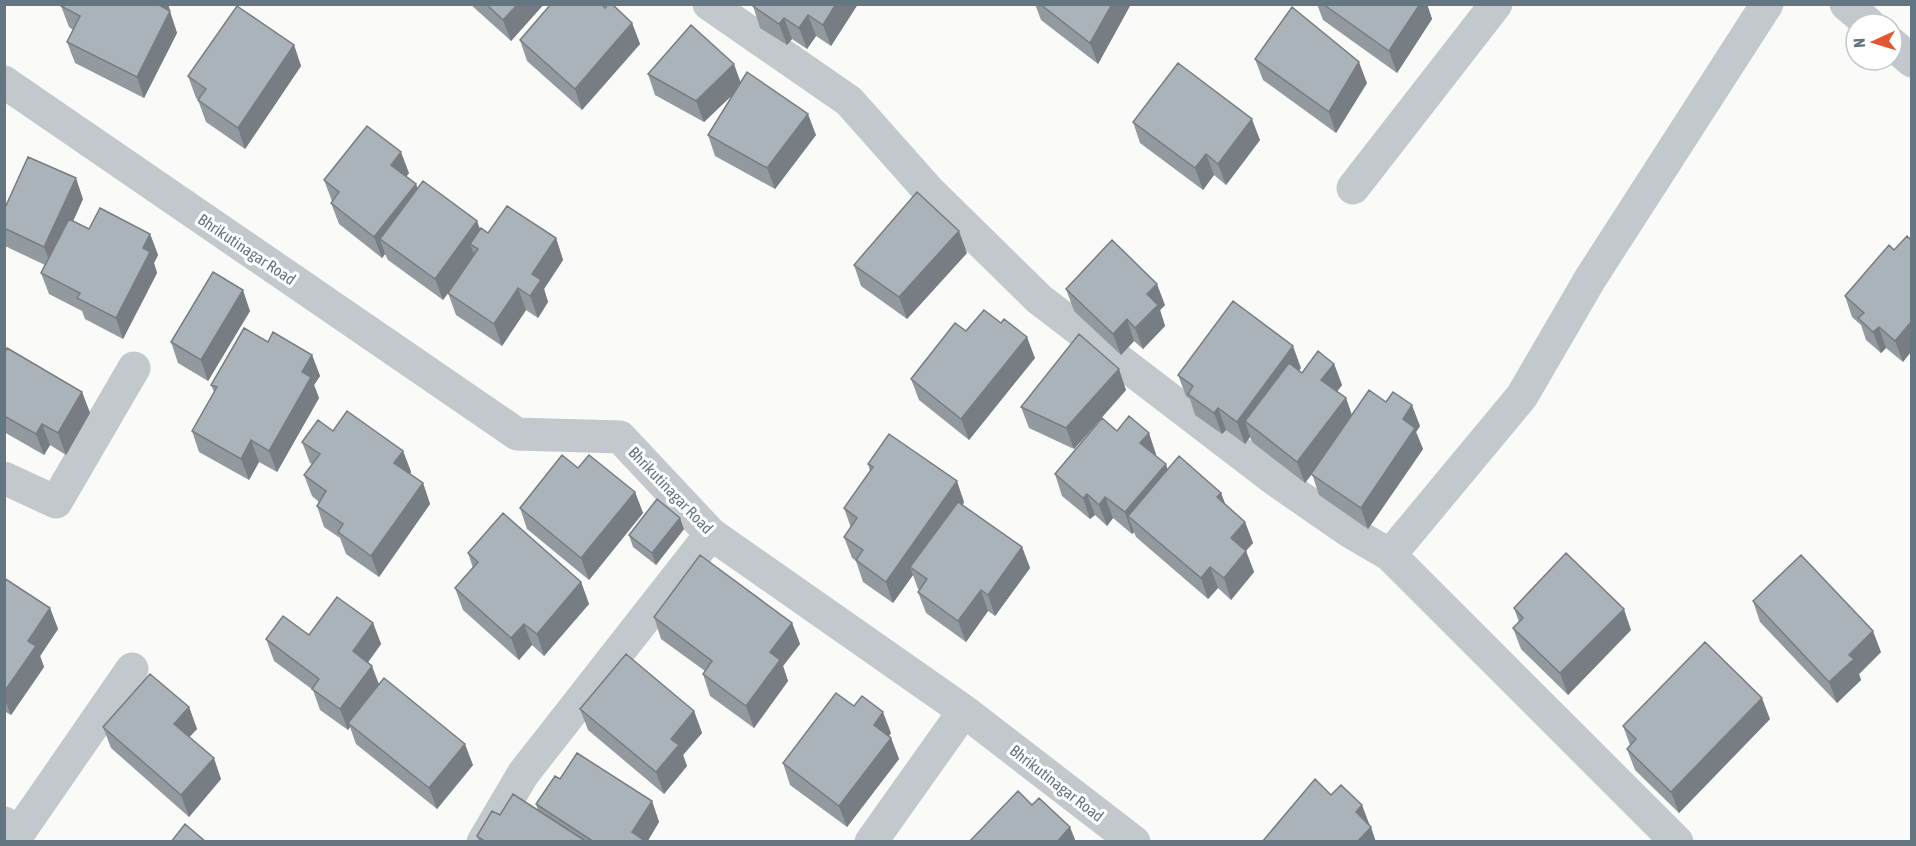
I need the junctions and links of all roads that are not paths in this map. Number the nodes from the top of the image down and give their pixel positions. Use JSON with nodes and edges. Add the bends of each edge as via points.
{"nodes":[{"id":1,"x":709,"y":4,"type":"edge"},
{"id":2,"x":1496,"y":4,"type":"edge"},
{"id":3,"x":1767,"y":4,"type":"edge"},
{"id":4,"x":4,"y":82,"type":"edge"},
{"id":5,"x":1353,"y":188,"type":"dead end"},
{"id":6,"x":134,"y":368,"type":"dead end"},
{"id":7,"x":4,"y":478,"type":"edge"},
{"id":8,"x":711,"y":534,"type":"junction"},
{"id":9,"x":1390,"y":555,"type":"junction"},
{"id":10,"x":132,"y":669,"type":"dead end"},
{"id":11,"x":964,"y":711,"type":"junction"},
{"id":12,"x":4,"y":824,"type":"edge"},
{"id":13,"x":483,"y":842,"type":"edge"},
{"id":14,"x":871,"y":842,"type":"edge"},
{"id":15,"x":1134,"y":842,"type":"edge"},
{"id":16,"x":1677,"y":842,"type":"edge"}],
"edges":[{"from":1,"to":9,"type":"street","via":[[849,101],[929,190],[1039,298],[1275,479]]},
{"from":2,"to":5,"type":"street"},
{"from":3,"to":9,"type":"street","via":[[1590,279],[1522,396]]},
{"from":4,"to":8,"type":"street","name":"Bhrikutinagar Road","via":[[516,434],[620,437]]},
{"from":6,"to":7,"type":"street","via":[[56,502]]},
{"from":8,"to":11,"type":"street","name":"Bhrikutinagar Road"},
{"from":8,"to":13,"type":"street","via":[[523,774]]},
{"from":9,"to":16,"type":"street"},
{"from":10,"to":12,"type":"street","via":[[20,831]]},
{"from":11,"to":14,"type":"street"},
{"from":11,"to":15,"type":"street","name":"Bhrikutinagar Road"}]}
